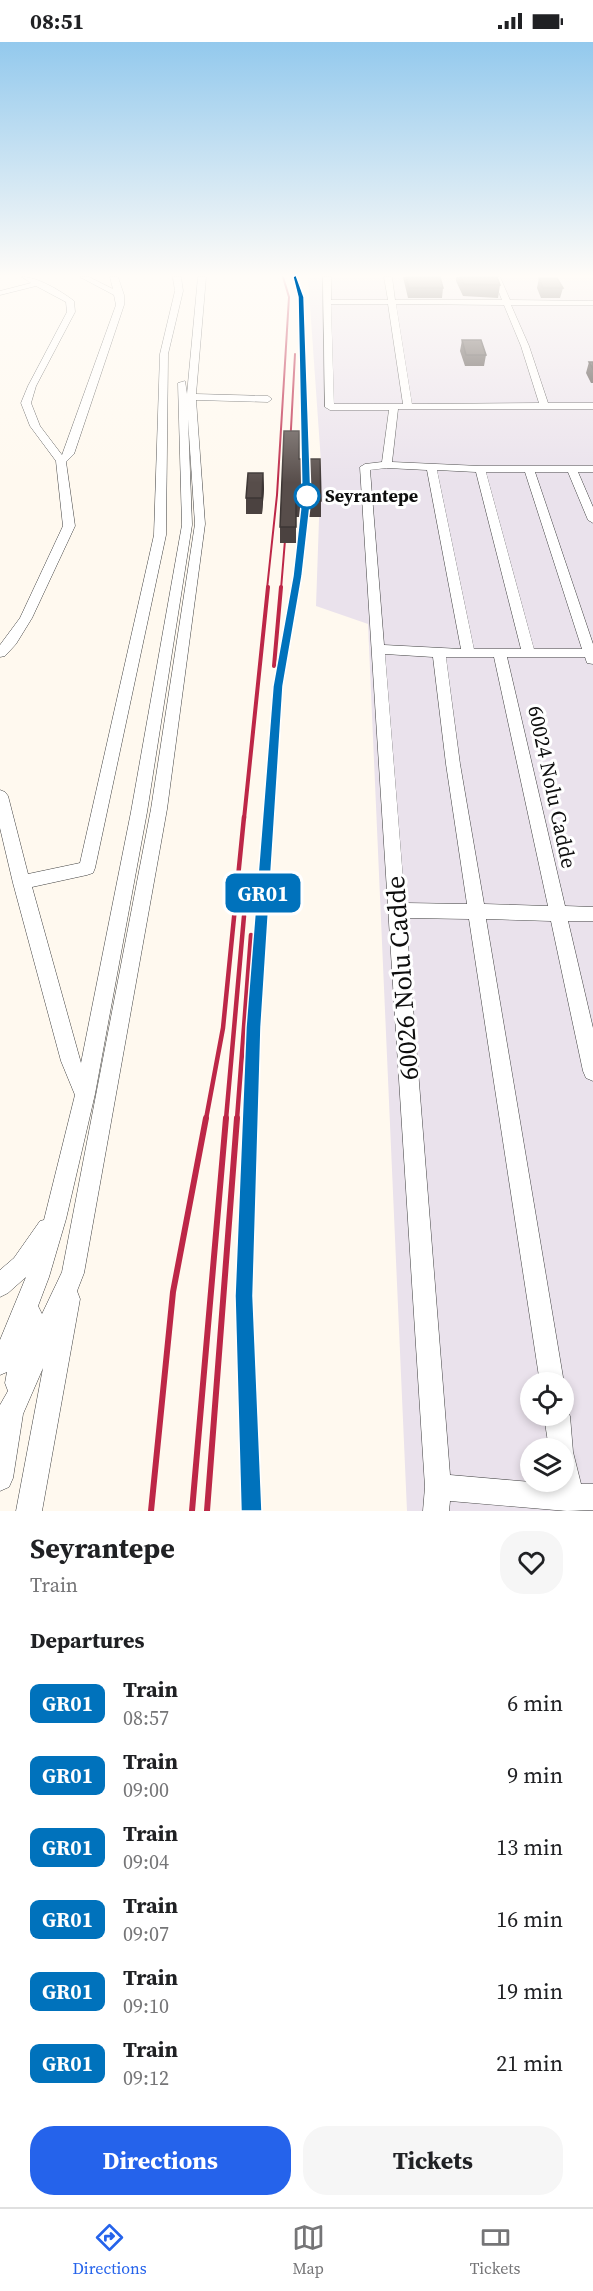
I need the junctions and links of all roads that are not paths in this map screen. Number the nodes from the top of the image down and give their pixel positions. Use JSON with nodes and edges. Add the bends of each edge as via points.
{"nodes":[{"id":1,"x":53,"y":346,"type":"edge"},
{"id":2,"x":106,"y":346,"type":"edge"},
{"id":3,"x":166,"y":346,"type":"edge"},
{"id":4,"x":184,"y":346,"type":"edge"},
{"id":5,"x":196,"y":346,"type":"edge"},
{"id":6,"x":328,"y":346,"type":"edge"},
{"id":7,"x":399,"y":346,"type":"edge"},
{"id":8,"x":524,"y":346,"type":"edge"},
{"id":9,"x":191,"y":397,"type":"junction"},
{"id":10,"x":268,"y":399,"type":"dead end"},
{"id":11,"x":593,"y":406,"type":"edge"},
{"id":12,"x":394,"y":407,"type":"junction"},
{"id":13,"x":408,"y":407,"type":"junction"},
{"id":14,"x":546,"y":407,"type":"junction"},
{"id":15,"x":61,"y":460,"type":"junction"},
{"id":16,"x":387,"y":465,"type":"junction"},
{"id":17,"x":432,"y":468,"type":"junction"},
{"id":18,"x":480,"y":469,"type":"junction"},
{"id":19,"x":529,"y":469,"type":"junction"},
{"id":20,"x":572,"y":469,"type":"junction"},
{"id":21,"x":593,"y":469,"type":"edge"},
{"id":22,"x":593,"y":519,"type":"edge"},
{"id":23,"x":6,"y":643,"type":"edge"},
{"id":24,"x":379,"y":649,"type":"junction"},
{"id":25,"x":0,"y":653,"type":"edge"},
{"id":26,"x":439,"y":653,"type":"junction"},
{"id":27,"x":468,"y":653,"type":"junction"},
{"id":28,"x":530,"y":653,"type":"junction"},
{"id":29,"x":500,"y":654,"type":"junction"},
{"id":30,"x":592,"y":656,"type":"edge"},
{"id":31,"x":0,"y":796,"type":"edge"},
{"id":32,"x":21,"y":883,"type":"junction"},
{"id":33,"x":397,"y":910,"type":"junction"},
{"id":34,"x":478,"y":911,"type":"junction"},
{"id":35,"x":557,"y":913,"type":"junction"},
{"id":36,"x":593,"y":914,"type":"edge"},
{"id":37,"x":593,"y":1071,"type":"edge"},
{"id":38,"x":85,"y":1094,"type":"junction"},
{"id":39,"x":55,"y":1219,"type":"junction"},
{"id":40,"x":73,"y":1273,"type":"junction"},
{"id":41,"x":38,"y":1277,"type":"junction"},
{"id":42,"x":0,"y":1285,"type":"edge"},
{"id":43,"x":0,"y":1363,"type":"edge"},
{"id":44,"x":550,"y":1372,"type":"edge"},
{"id":45,"x":6,"y":1418,"type":"edge"},
{"id":46,"x":0,"y":1478,"type":"edge"},
{"id":47,"x":574,"y":1483,"type":"edge"},
{"id":48,"x":581,"y":1498,"type":"edge"},
{"id":49,"x":437,"y":1499,"type":"edge"},
{"id":50,"x":29,"y":1511,"type":"edge"}],
"edges":[{"from":1,"to":15,"type":"street","via":[[26,403],[36,426]]},
{"from":2,"to":15,"type":"street","via":[[69,454]]},
{"from":3,"to":32,"type":"street","via":[[160,535],[87,868]]},
{"from":4,"to":38,"type":"street","via":[[180,397],[187,525],[139,812]]},
{"from":5,"to":9,"type":"street"},
{"from":6,"to":12,"type":"street","via":[[330,407]]},
{"from":7,"to":13,"type":"street"},
{"from":8,"to":14,"type":"street"},
{"from":9,"to":10,"type":"street"},
{"from":9,"to":40,"type":"street","via":[[200,524],[159,809]]},
{"from":11,"to":14,"type":"street"},
{"from":12,"to":13,"type":"street"},
{"from":12,"to":16,"type":"street"},
{"from":13,"to":14,"type":"street"},
{"from":15,"to":23,"type":"street","via":[[69,526],[26,618]]},
{"from":16,"to":17,"type":"street"},
{"from":16,"to":24,"type":"street","name":"60026 Nolu Cadde","via":[[365,467]]},
{"from":17,"to":18,"type":"street"},
{"from":17,"to":27,"type":"street"},
{"from":18,"to":19,"type":"street"},
{"from":18,"to":28,"type":"street"},
{"from":19,"to":20,"type":"street"},
{"from":19,"to":30,"type":"street"},
{"from":20,"to":21,"type":"street"},
{"from":20,"to":22,"type":"street"},
{"from":23,"to":25,"type":"street"},
{"from":24,"to":26,"type":"street"},
{"from":24,"to":33,"type":"street","name":"60026 Nolu Cadde"},
{"from":26,"to":27,"type":"street"},
{"from":26,"to":34,"type":"street"},
{"from":27,"to":29,"type":"street"},
{"from":28,"to":29,"type":"street"},
{"from":28,"to":30,"type":"street"},
{"from":29,"to":35,"type":"street","name":"60024 Nolu Cadde"},
{"from":31,"to":32,"type":"street"},
{"from":32,"to":38,"type":"street","via":[[72,1072]]},
{"from":33,"to":34,"type":"street"},
{"from":33,"to":49,"type":"street","name":"60026 Nolu Cadde"},
{"from":34,"to":35,"type":"street"},
{"from":34,"to":44,"type":"street"},
{"from":35,"to":36,"type":"street"},
{"from":35,"to":37,"type":"street","name":"60024 Nolu Cadde"},
{"from":38,"to":39,"type":"street"},
{"from":39,"to":41,"type":"street"},
{"from":39,"to":42,"type":"street","via":[[22,1266]]},
{"from":40,"to":45,"type":"street"},
{"from":40,"to":50,"type":"street"},
{"from":41,"to":43,"type":"street"},
{"from":41,"to":45,"type":"street"},
{"from":45,"to":46,"type":"street"},
{"from":47,"to":48,"type":"street"},
{"from":48,"to":49,"type":"street"}]}
